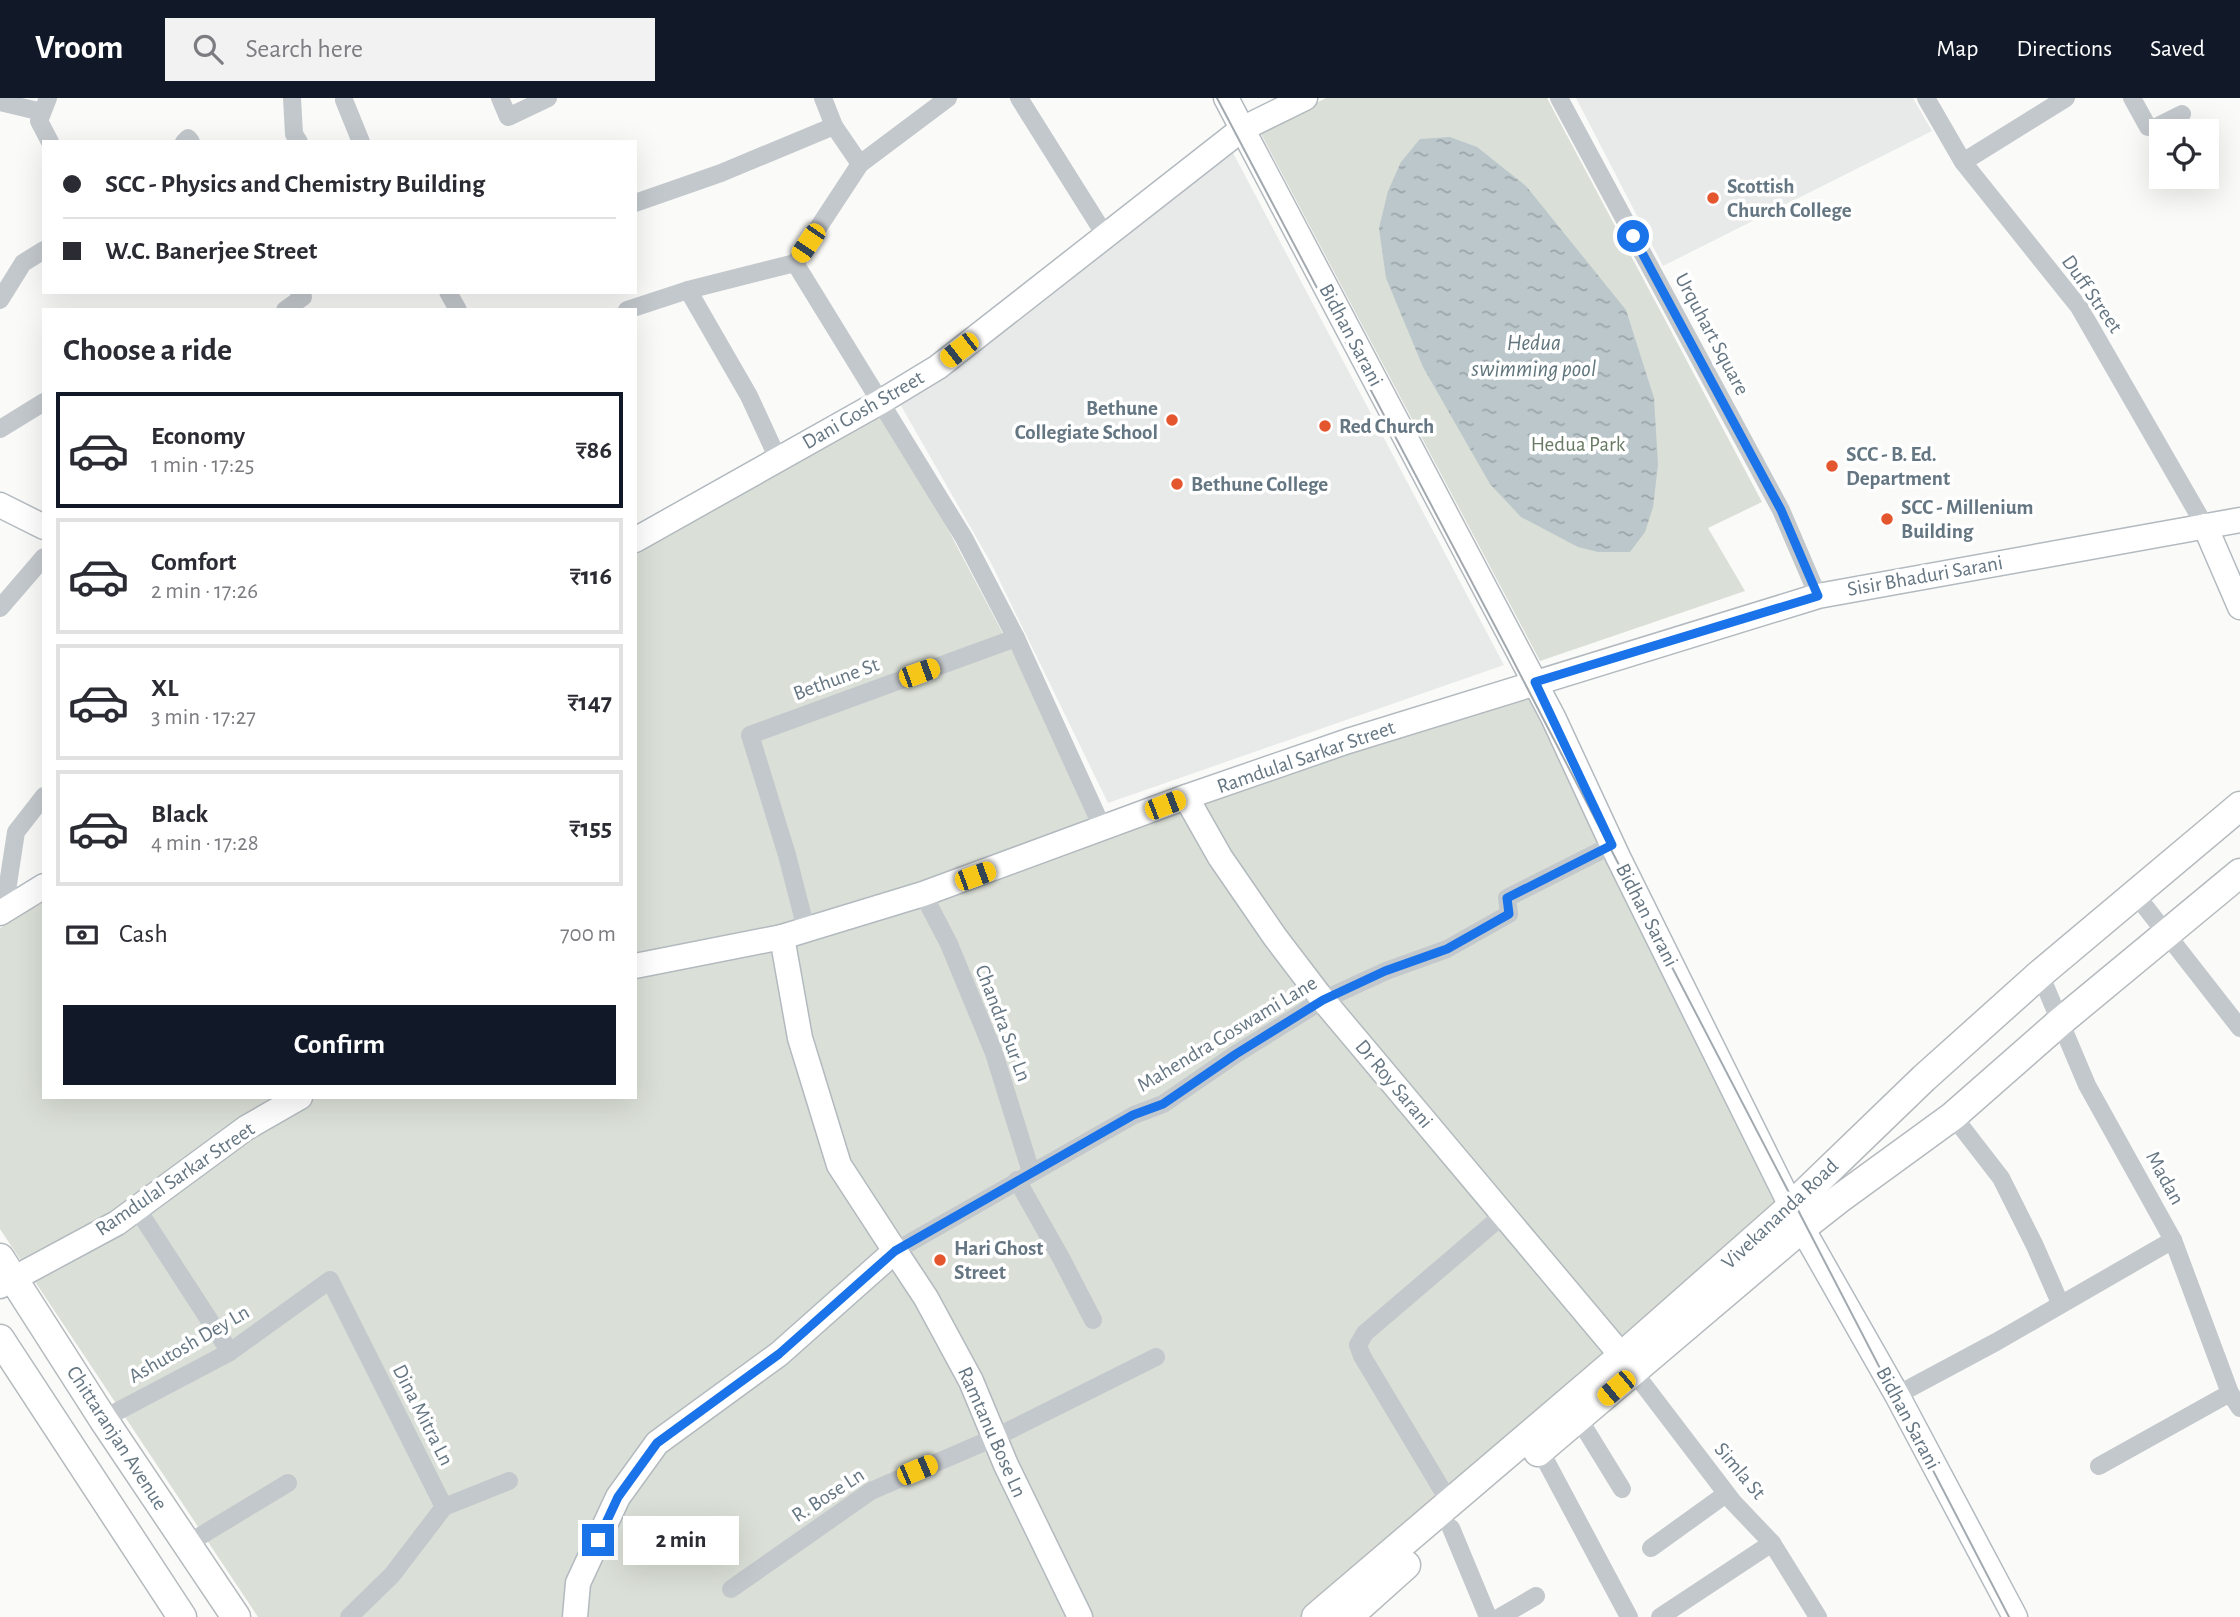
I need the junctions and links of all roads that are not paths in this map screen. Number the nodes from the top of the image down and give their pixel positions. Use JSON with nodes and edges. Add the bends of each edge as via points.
{"nodes":[{"id":1,"x":292,"y":98,"type":"edge"},
{"id":2,"x":500,"y":98,"type":"edge"},
{"id":3,"x":548,"y":98,"type":"edge"},
{"id":4,"x":823,"y":98,"type":"edge"},
{"id":5,"x":948,"y":98,"type":"edge"},
{"id":6,"x":1019,"y":98,"type":"edge"},
{"id":7,"x":1226,"y":98,"type":"edge"},
{"id":8,"x":1305,"y":98,"type":"edge"},
{"id":9,"x":1559,"y":98,"type":"edge"},
{"id":10,"x":1926,"y":98,"type":"edge"},
{"id":11,"x":2066,"y":98,"type":"edge"},
{"id":12,"x":2132,"y":98,"type":"edge"},
{"id":13,"x":344,"y":100,"type":"dead end"},
{"id":14,"x":0,"y":102,"type":"edge"},
{"id":15,"x":45,"y":105,"type":"edge"},
{"id":16,"x":2182,"y":114,"type":"dead end"},
{"id":17,"x":834,"y":126,"type":"junction"},
{"id":18,"x":1242,"y":129,"type":"junction"},
{"id":19,"x":49,"y":140,"type":"edge"},
{"id":20,"x":298,"y":140,"type":"edge"},
{"id":21,"x":360,"y":140,"type":"edge"},
{"id":22,"x":1963,"y":162,"type":"junction"},
{"id":23,"x":860,"y":164,"type":"junction"},
{"id":24,"x":637,"y":202,"type":"edge"},
{"id":25,"x":1105,"y":235,"type":"junction"},
{"id":26,"x":42,"y":251,"type":"edge"},
{"id":27,"x":795,"y":263,"type":"junction"},
{"id":28,"x":688,"y":290,"type":"junction"},
{"id":29,"x":301,"y":294,"type":"edge"},
{"id":30,"x":0,"y":300,"type":"edge"},
{"id":31,"x":288,"y":308,"type":"edge"},
{"id":32,"x":633,"y":308,"type":"edge"},
{"id":33,"x":882,"y":401,"type":"junction"},
{"id":34,"x":42,"y":403,"type":"edge"},
{"id":35,"x":0,"y":429,"type":"edge"},
{"id":36,"x":778,"y":459,"type":"junction"},
{"id":37,"x":0,"y":505,"type":"edge"},
{"id":38,"x":2240,"y":520,"type":"edge"},
{"id":39,"x":42,"y":526,"type":"edge"},
{"id":40,"x":2205,"y":526,"type":"junction"},
{"id":41,"x":637,"y":539,"type":"edge"},
{"id":42,"x":42,"y":559,"type":"edge"},
{"id":43,"x":1818,"y":596,"type":"junction"},
{"id":44,"x":2240,"y":607,"type":"edge"},
{"id":45,"x":0,"y":608,"type":"edge"},
{"id":46,"x":1016,"y":638,"type":"junction"},
{"id":47,"x":1535,"y":682,"type":"junction"},
{"id":48,"x":1186,"y":797,"type":"junction"},
{"id":49,"x":42,"y":799,"type":"edge"},
{"id":50,"x":2240,"y":806,"type":"edge"},
{"id":51,"x":1103,"y":829,"type":"junction"},
{"id":52,"x":1612,"y":845,"type":"junction"},
{"id":53,"x":2240,"y":873,"type":"edge"},
{"id":54,"x":42,"y":887,"type":"edge"},
{"id":55,"x":923,"y":894,"type":"junction"},
{"id":56,"x":2136,"y":895,"type":"junction"},
{"id":57,"x":2,"y":911,"type":"edge"},
{"id":58,"x":806,"y":929,"type":"junction"},
{"id":59,"x":2166,"y":933,"type":"junction"},
{"id":60,"x":782,"y":937,"type":"junction"},
{"id":61,"x":637,"y":966,"type":"edge"},
{"id":62,"x":2040,"y":974,"type":"junction"},
{"id":63,"x":1323,"y":1000,"type":"junction"},
{"id":64,"x":2060,"y":1022,"type":"junction"},
{"id":65,"x":2240,"y":1028,"type":"edge"},
{"id":66,"x":297,"y":1099,"type":"edge"},
{"id":67,"x":1953,"y":1116,"type":"junction"},
{"id":68,"x":1024,"y":1176,"type":"junction"},
{"id":69,"x":136,"y":1207,"type":"junction"},
{"id":70,"x":1503,"y":1215,"type":"junction"},
{"id":71,"x":1796,"y":1217,"type":"junction"},
{"id":72,"x":2173,"y":1240,"type":"junction"},
{"id":73,"x":895,"y":1251,"type":"junction"},
{"id":74,"x":4,"y":1274,"type":"edge"},
{"id":75,"x":330,"y":1280,"type":"joint"},
{"id":76,"x":2060,"y":1303,"type":"junction"},
{"id":77,"x":1093,"y":1320,"type":"dead end"},
{"id":78,"x":0,"y":1339,"type":"edge"},
{"id":79,"x":230,"y":1352,"type":"junction"},
{"id":80,"x":1156,"y":1357,"type":"dead end"},
{"id":81,"x":1628,"y":1364,"type":"junction"},
{"id":82,"x":2230,"y":1393,"type":"junction"},
{"id":83,"x":1897,"y":1395,"type":"junction"},
{"id":84,"x":2240,"y":1409,"type":"edge"},
{"id":85,"x":103,"y":1419,"type":"junction"},
{"id":86,"x":1579,"y":1419,"type":"junction"},
{"id":87,"x":996,"y":1437,"type":"junction"},
{"id":88,"x":1540,"y":1450,"type":"junction"},
{"id":89,"x":2099,"y":1466,"type":"dead end"},
{"id":90,"x":509,"y":1481,"type":"dead end"},
{"id":91,"x":288,"y":1483,"type":"dead end"},
{"id":92,"x":1622,"y":1489,"type":"dead end"},
{"id":93,"x":1726,"y":1494,"type":"junction"},
{"id":94,"x":444,"y":1507,"type":"junction"},
{"id":95,"x":1451,"y":1516,"type":"junction"},
{"id":96,"x":1772,"y":1543,"type":"junction"},
{"id":97,"x":187,"y":1544,"type":"junction"},
{"id":98,"x":1651,"y":1548,"type":"dead end"},
{"id":99,"x":731,"y":1589,"type":"dead end"},
{"id":100,"x":1536,"y":1596,"type":"dead end"},
{"id":101,"x":1334,"y":1613,"type":"edge"},
{"id":102,"x":182,"y":1617,"type":"edge"},
{"id":103,"x":236,"y":1617,"type":"edge"},
{"id":104,"x":349,"y":1617,"type":"edge"},
{"id":105,"x":575,"y":1617,"type":"edge"},
{"id":106,"x":1080,"y":1617,"type":"edge"},
{"id":107,"x":1488,"y":1617,"type":"edge"},
{"id":108,"x":1500,"y":1617,"type":"edge"},
{"id":109,"x":1629,"y":1617,"type":"edge"},
{"id":110,"x":1660,"y":1617,"type":"edge"},
{"id":111,"x":1818,"y":1617,"type":"edge"},
{"id":112,"x":2015,"y":1617,"type":"edge"}],
"edges":[{"from":1,"to":20,"type":"street"},
{"from":2,"to":3,"type":"street","via":[[508,117]]},
{"from":4,"to":17,"type":"street"},
{"from":5,"to":23,"type":"street"},
{"from":6,"to":25,"type":"street"},
{"from":7,"to":18,"type":"street","name":"Bidhan Sarani"},
{"from":8,"to":18,"type":"street","name":"Dani Gosh Street"},
{"from":9,"to":43,"type":"street","name":"Urquhart Square","via":[[1781,510]]},
{"from":10,"to":22,"type":"street","name":"Duff Street"},
{"from":11,"to":22,"type":"street"},
{"from":12,"to":16,"type":"street","via":[[2148,127]]},
{"from":13,"to":21,"type":"street"},
{"from":14,"to":15,"type":"street"},
{"from":15,"to":19,"type":"street","via":[[39,121]]},
{"from":17,"to":23,"type":"street"},
{"from":17,"to":24,"type":"street"},
{"from":18,"to":25,"type":"street","name":"Dani Gosh Street"},
{"from":18,"to":47,"type":"street","name":"Bidhan Sarani"},
{"from":22,"to":40,"type":"street","name":"Duff Street","via":[[2079,307]]},
{"from":23,"to":27,"type":"street"},
{"from":25,"to":33,"type":"street","name":"Dani Gosh Street","via":[[938,366]]},
{"from":26,"to":30,"type":"street","via":[[23,263]]},
{"from":27,"to":28,"type":"street"},
{"from":27,"to":33,"type":"street"},
{"from":28,"to":32,"type":"street"},
{"from":28,"to":36,"type":"street","via":[[749,396]]},
{"from":29,"to":31,"type":"street","via":[[303,297]]},
{"from":33,"to":36,"type":"street","name":"Dani Gosh Street"},
{"from":33,"to":46,"type":"street","via":[[964,538]]},
{"from":34,"to":35,"type":"street"},
{"from":36,"to":41,"type":"street","name":"Dani Gosh Street"},
{"from":37,"to":39,"type":"street"},
{"from":38,"to":40,"type":"street","name":"Sisir Bhaduri Sarani"},
{"from":40,"to":43,"type":"street","name":"Sisir Bhaduri Sarani"},
{"from":40,"to":44,"type":"street"},
{"from":42,"to":45,"type":"street"},
{"from":43,"to":47,"type":"street","name":"Sisir Bhaduri Sarani"},
{"from":46,"to":51,"type":"street"},
{"from":46,"to":58,"type":"street","name":"Bethune St","via":[[750,735]]},
{"from":47,"to":48,"type":"street","name":"Ramdulal Sarkar Street"},
{"from":47,"to":52,"type":"street","name":"Bidhan Sarani"},
{"from":48,"to":51,"type":"street","name":"Ramdulal Sarkar Street"},
{"from":48,"to":63,"type":"street","name":"Dr Roy Sarani","via":[[1220,857]]},
{"from":49,"to":57,"type":"street","via":[[16,832]]},
{"from":50,"to":56,"type":"main road","name":"Vivekananda Road"},
{"from":51,"to":55,"type":"street","name":"Ramdulal Sarkar Street"},
{"from":52,"to":63,"type":"street","name":"Mahendra Goswami Lane","via":[[1507,898],[1509,914],[1447,949]]},
{"from":52,"to":71,"type":"street","name":"Bidhan Sarani"},
{"from":53,"to":59,"type":"main road","name":"Vivekananda Road"},
{"from":54,"to":57,"type":"street"},
{"from":55,"to":58,"type":"street","name":"Ramdulal Sarkar Street"},
{"from":55,"to":68,"type":"street","name":"Chandra Sur Ln","via":[[994,1053]]},
{"from":56,"to":59,"type":"street"},
{"from":56,"to":62,"type":"main road","name":"Vivekananda Road"},
{"from":58,"to":60,"type":"street","name":"Ramdulal Sarkar Street"},
{"from":59,"to":64,"type":"main road","name":"Vivekananda Road"},
{"from":59,"to":65,"type":"street"},
{"from":60,"to":61,"type":"street","name":"Ramdulal Sarkar Street"},
{"from":60,"to":73,"type":"street","name":"Ramtanu Bose Ln","via":[[802,1048],[839,1165]]},
{"from":62,"to":64,"type":"street","name":"Madan"},
{"from":62,"to":71,"type":"main road","name":"Vivekananda Road","via":[[1914,1087]]},
{"from":63,"to":68,"type":"street","name":"Mahendra Goswami Lane","via":[[1163,1104],[1133,1115]]},
{"from":63,"to":70,"type":"street","name":"Dr Roy Sarani"},
{"from":64,"to":67,"type":"main road","name":"Vivekananda Road"},
{"from":64,"to":72,"type":"street","name":"Madan","via":[[2087,1084]]},
{"from":66,"to":69,"type":"street","name":"Ramdulal Sarkar Street","via":[[246,1128]]},
{"from":67,"to":71,"type":"main road","name":"Vivekananda Road","via":[[1839,1199]]},
{"from":67,"to":76,"type":"street","via":[[2001,1178]]},
{"from":68,"to":73,"type":"street","name":"Mahendra Goswami Lane"},
{"from":68,"to":77,"type":"street","name":"Chandra Sur Ln"},
{"from":69,"to":74,"type":"street","name":"Ramdulal Sarkar Street","via":[[117,1223]]},
{"from":69,"to":79,"type":"street"},
{"from":70,"to":81,"type":"street","name":"Dr Roy Sarani"},
{"from":70,"to":95,"type":"street","via":[[1365,1334],[1359,1345]]},
{"from":71,"to":81,"type":"main road","name":"Vivekananda Road"},
{"from":71,"to":83,"type":"street","name":"Bidhan Sarani"},
{"from":72,"to":76,"type":"street"},
{"from":72,"to":82,"type":"street","name":"Madan"},
{"from":73,"to":87,"type":"street","name":"Ramtanu Bose Ln","via":[[926,1298]]},
{"from":73,"to":105,"type":"street","via":[[779,1354],[657,1443],[618,1497],[578,1583]]},
{"from":74,"to":85,"type":"main road","name":"Chittaranjan Avenue"},
{"from":75,"to":79,"type":"street","name":"Ashutosh Dey Ln"},
{"from":75,"to":94,"type":"street","name":"Dina Mitra Ln"},
{"from":76,"to":83,"type":"street"},
{"from":78,"to":102,"type":"main road"},
{"from":79,"to":85,"type":"street","name":"Ashutosh Dey Ln"},
{"from":80,"to":87,"type":"street","name":"R. Bose Ln"},
{"from":81,"to":86,"type":"main road","name":"Vivekananda Road"},
{"from":81,"to":93,"type":"street","name":"Simla St"},
{"from":81,"to":95,"type":"main road","name":"Vivekananda Road"},
{"from":82,"to":84,"type":"street","name":"Madan"},
{"from":82,"to":89,"type":"street"},
{"from":83,"to":112,"type":"street","name":"Bidhan Sarani"},
{"from":85,"to":97,"type":"main road","name":"Chittaranjan Avenue"},
{"from":86,"to":88,"type":"main road","name":"Vivekananda Road"},
{"from":86,"to":92,"type":"street"},
{"from":87,"to":99,"type":"street","name":"R. Bose Ln","via":[[871,1491]]},
{"from":87,"to":106,"type":"street","name":"Ramtanu Bose Ln"},
{"from":88,"to":95,"type":"main road","name":"Vivekananda Road"},
{"from":88,"to":109,"type":"street"},
{"from":90,"to":94,"type":"street"},
{"from":91,"to":97,"type":"street"},
{"from":93,"to":96,"type":"street","name":"Simla St"},
{"from":93,"to":98,"type":"street"},
{"from":94,"to":104,"type":"street","via":[[391,1575]]},
{"from":95,"to":101,"type":"main road","name":"Vivekananda Road"},
{"from":95,"to":107,"type":"street"},
{"from":96,"to":110,"type":"street"},
{"from":96,"to":111,"type":"street","name":"Simla St"},
{"from":97,"to":103,"type":"main road","name":"Chittaranjan Avenue"},
{"from":100,"to":108,"type":"street"}]}
